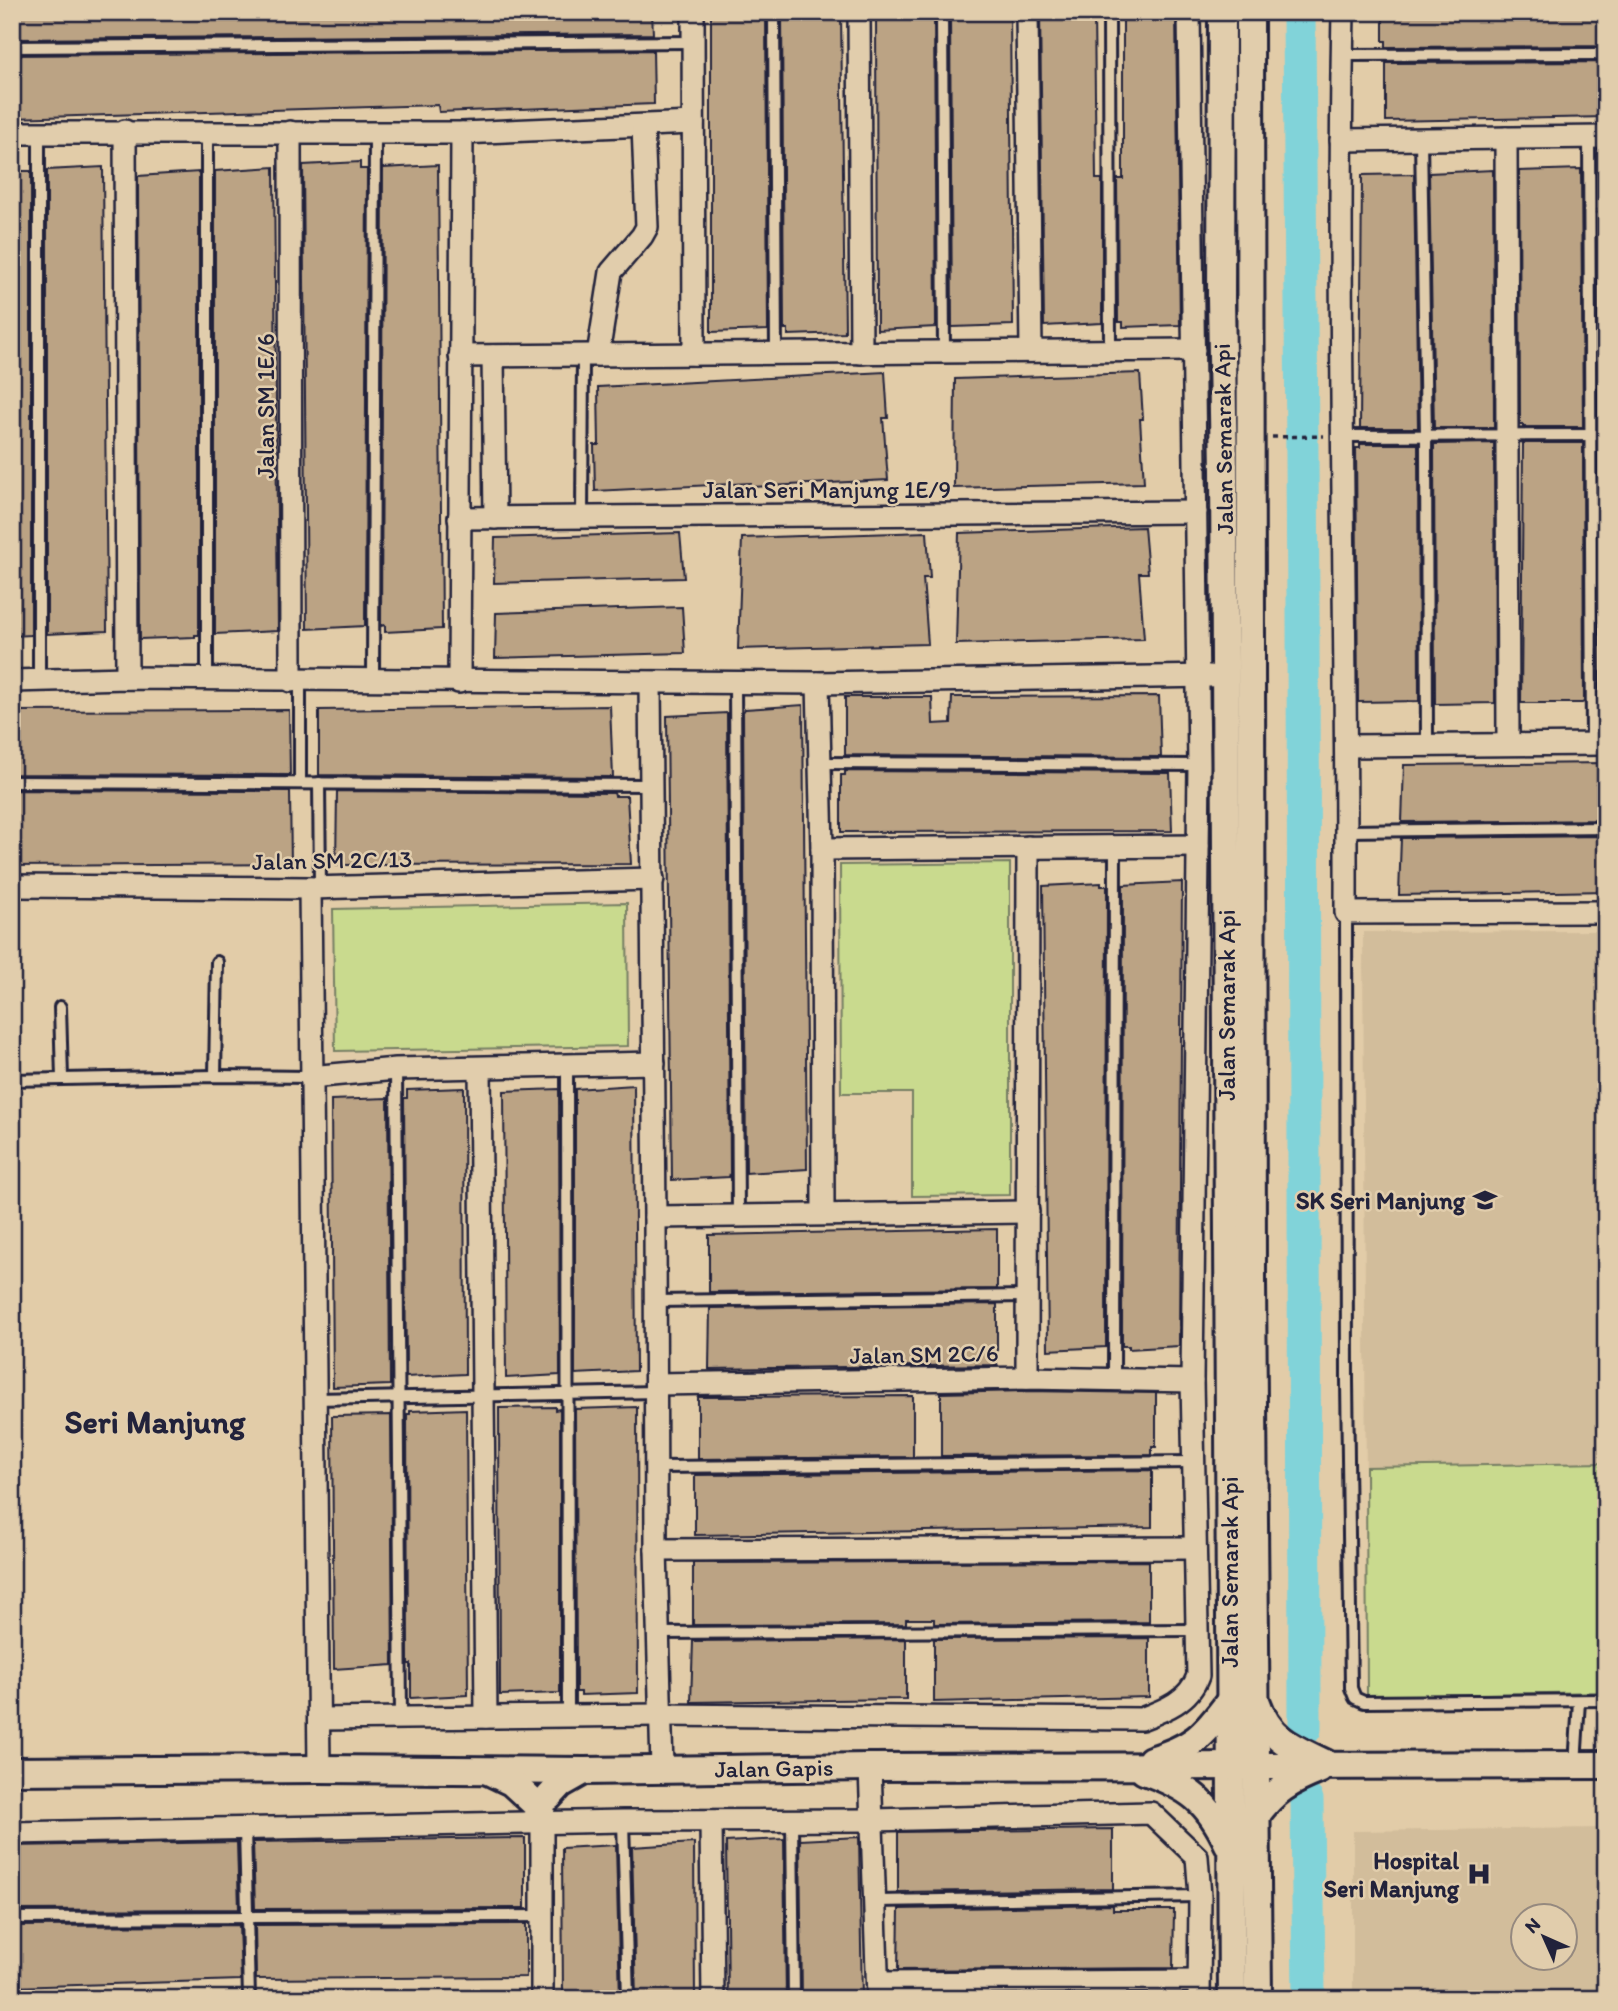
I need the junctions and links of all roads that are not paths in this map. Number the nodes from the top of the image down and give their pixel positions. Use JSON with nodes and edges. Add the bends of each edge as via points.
{"nodes":[{"id":1,"x":693,"y":12,"type":"edge"},
{"id":2,"x":774,"y":12,"type":"edge"},
{"id":3,"x":859,"y":12,"type":"edge"},
{"id":4,"x":942,"y":12,"type":"edge"},
{"id":5,"x":1027,"y":12,"type":"edge"},
{"id":6,"x":1109,"y":12,"type":"edge"},
{"id":7,"x":1189,"y":12,"type":"edge"},
{"id":8,"x":1222,"y":12,"type":"edge"},
{"id":9,"x":1250,"y":12,"type":"edge"},
{"id":10,"x":1343,"y":12,"type":"edge"},
{"id":11,"x":693,"y":42,"type":"junction"},
{"id":12,"x":12,"y":47,"type":"edge"},
{"id":13,"x":1606,"y":54,"type":"edge"},
{"id":14,"x":1342,"y":55,"type":"junction"},
{"id":15,"x":693,"y":123,"type":"junction"},
{"id":16,"x":643,"y":126,"type":"junction"},
{"id":17,"x":125,"y":131,"type":"junction"},
{"id":18,"x":39,"y":132,"type":"junction"},
{"id":19,"x":208,"y":132,"type":"junction"},
{"id":20,"x":290,"y":132,"type":"junction"},
{"id":21,"x":12,"y":133,"type":"edge"},
{"id":22,"x":375,"y":133,"type":"junction"},
{"id":23,"x":462,"y":133,"type":"junction"},
{"id":24,"x":1597,"y":137,"type":"edge"},
{"id":25,"x":1506,"y":138,"type":"junction"},
{"id":26,"x":1421,"y":139,"type":"junction"},
{"id":27,"x":1341,"y":140,"type":"junction"},
{"id":28,"x":1194,"y":350,"type":"junction"},
{"id":29,"x":1031,"y":351,"type":"junction"},
{"id":30,"x":1110,"y":351,"type":"junction"},
{"id":31,"x":944,"y":352,"type":"junction"},
{"id":32,"x":776,"y":353,"type":"junction"},
{"id":33,"x":861,"y":353,"type":"junction"},
{"id":34,"x":694,"y":354,"type":"junction"},
{"id":35,"x":590,"y":355,"type":"junction"},
{"id":36,"x":460,"y":356,"type":"junction"},
{"id":37,"x":493,"y":356,"type":"junction"},
{"id":38,"x":1606,"y":435,"type":"edge"},
{"id":39,"x":1344,"y":436,"type":"junction"},
{"id":40,"x":1426,"y":436,"type":"junction"},
{"id":41,"x":1507,"y":436,"type":"junction"},
{"id":42,"x":1592,"y":436,"type":"junction"},
{"id":43,"x":1196,"y":512,"type":"junction"},
{"id":44,"x":582,"y":517,"type":"junction"},
{"id":45,"x":459,"y":518,"type":"junction"},
{"id":46,"x":495,"y":518,"type":"junction"},
{"id":47,"x":1198,"y":676,"type":"junction"},
{"id":48,"x":1224,"y":676,"type":"junction"},
{"id":49,"x":1250,"y":677,"type":"junction"},
{"id":50,"x":127,"y":678,"type":"junction"},
{"id":51,"x":207,"y":680,"type":"junction"},
{"id":52,"x":12,"y":681,"type":"edge"},
{"id":53,"x":39,"y":681,"type":"junction"},
{"id":54,"x":295,"y":681,"type":"junction"},
{"id":55,"x":373,"y":681,"type":"junction"},
{"id":56,"x":459,"y":682,"type":"junction"},
{"id":57,"x":650,"y":683,"type":"junction"},
{"id":58,"x":735,"y":683,"type":"junction"},
{"id":59,"x":818,"y":683,"type":"junction"},
{"id":60,"x":1508,"y":744,"type":"junction"},
{"id":61,"x":1599,"y":744,"type":"edge"},
{"id":62,"x":1427,"y":745,"type":"junction"},
{"id":63,"x":1347,"y":746,"type":"junction"},
{"id":64,"x":820,"y":763,"type":"junction"},
{"id":65,"x":1199,"y":765,"type":"junction"},
{"id":66,"x":12,"y":782,"type":"edge"},
{"id":67,"x":300,"y":783,"type":"junction"},
{"id":68,"x":319,"y":783,"type":"junction"},
{"id":69,"x":651,"y":785,"type":"junction"},
{"id":70,"x":1606,"y":828,"type":"edge"},
{"id":71,"x":1346,"y":831,"type":"junction"},
{"id":72,"x":1198,"y":846,"type":"junction"},
{"id":73,"x":1028,"y":847,"type":"junction"},
{"id":74,"x":1115,"y":847,"type":"junction"},
{"id":75,"x":822,"y":849,"type":"junction"},
{"id":76,"x":653,"y":879,"type":"junction"},
{"id":77,"x":12,"y":887,"type":"edge"},
{"id":78,"x":315,"y":887,"type":"junction"},
{"id":79,"x":1606,"y":912,"type":"edge"},
{"id":80,"x":1346,"y":913,"type":"junction"},
{"id":81,"x":217,"y":962,"type":"dead end"},
{"id":82,"x":61,"y":1007,"type":"dead end"},
{"id":83,"x":654,"y":1063,"type":"junction"},
{"id":84,"x":567,"y":1065,"type":"junction"},
{"id":85,"x":480,"y":1068,"type":"junction"},
{"id":86,"x":396,"y":1069,"type":"junction"},
{"id":87,"x":215,"y":1076,"type":"junction"},
{"id":88,"x":310,"y":1077,"type":"junction"},
{"id":89,"x":62,"y":1078,"type":"junction"},
{"id":90,"x":12,"y":1080,"type":"edge"},
{"id":91,"x":1028,"y":1212,"type":"junction"},
{"id":92,"x":823,"y":1213,"type":"junction"},
{"id":93,"x":738,"y":1215,"type":"junction"},
{"id":94,"x":655,"y":1217,"type":"junction"},
{"id":95,"x":1028,"y":1296,"type":"junction"},
{"id":96,"x":655,"y":1301,"type":"junction"},
{"id":97,"x":1027,"y":1378,"type":"junction"},
{"id":98,"x":1114,"y":1380,"type":"junction"},
{"id":99,"x":1192,"y":1381,"type":"junction"},
{"id":100,"x":656,"y":1388,"type":"junction"},
{"id":101,"x":568,"y":1394,"type":"junction"},
{"id":102,"x":483,"y":1396,"type":"junction"},
{"id":103,"x":398,"y":1397,"type":"junction"},
{"id":104,"x":316,"y":1399,"type":"junction"},
{"id":105,"x":1194,"y":1462,"type":"junction"},
{"id":106,"x":656,"y":1467,"type":"junction"},
{"id":107,"x":1195,"y":1548,"type":"junction"},
{"id":108,"x":656,"y":1550,"type":"junction"},
{"id":109,"x":1198,"y":1630,"type":"junction"},
{"id":110,"x":658,"y":1633,"type":"junction"},
{"id":111,"x":1255,"y":1696,"type":"junction"},
{"id":112,"x":1606,"y":1700,"type":"edge"},
{"id":113,"x":1579,"y":1701,"type":"junction"},
{"id":114,"x":1229,"y":1702,"type":"junction"},
{"id":115,"x":659,"y":1716,"type":"junction"},
{"id":116,"x":486,"y":1717,"type":"junction"},
{"id":117,"x":568,"y":1717,"type":"junction"},
{"id":118,"x":401,"y":1718,"type":"junction"},
{"id":119,"x":319,"y":1719,"type":"junction"},
{"id":120,"x":1330,"y":1765,"type":"junction"},
{"id":121,"x":1575,"y":1765,"type":"junction"},
{"id":122,"x":1606,"y":1765,"type":"edge"},
{"id":123,"x":1129,"y":1766,"type":"junction"},
{"id":124,"x":1229,"y":1766,"type":"junction"},
{"id":125,"x":1256,"y":1766,"type":"junction"},
{"id":126,"x":870,"y":1767,"type":"junction"},
{"id":127,"x":319,"y":1769,"type":"junction"},
{"id":128,"x":662,"y":1769,"type":"junction"},
{"id":129,"x":486,"y":1770,"type":"junction"},
{"id":130,"x":540,"y":1770,"type":"junction"},
{"id":131,"x":12,"y":1771,"type":"edge"},
{"id":132,"x":584,"y":1771,"type":"junction"},
{"id":133,"x":542,"y":1809,"type":"junction"},
{"id":134,"x":1256,"y":1816,"type":"junction"},
{"id":135,"x":873,"y":1820,"type":"junction"},
{"id":136,"x":624,"y":1821,"type":"junction"},
{"id":137,"x":792,"y":1821,"type":"junction"},
{"id":138,"x":711,"y":1822,"type":"junction"},
{"id":139,"x":245,"y":1828,"type":"junction"},
{"id":140,"x":12,"y":1833,"type":"edge"},
{"id":141,"x":1231,"y":1851,"type":"junction"},
{"id":142,"x":1199,"y":1896,"type":"junction"},
{"id":143,"x":876,"y":1901,"type":"junction"},
{"id":144,"x":247,"y":1916,"type":"junction"},
{"id":145,"x":542,"y":1916,"type":"junction"},
{"id":146,"x":12,"y":1918,"type":"edge"},
{"id":147,"x":1199,"y":1990,"type":"edge"},
{"id":148,"x":878,"y":1991,"type":"edge"},
{"id":149,"x":249,"y":1999,"type":"edge"},
{"id":150,"x":542,"y":1999,"type":"edge"},
{"id":151,"x":628,"y":1999,"type":"edge"},
{"id":152,"x":713,"y":1999,"type":"edge"},
{"id":153,"x":794,"y":1999,"type":"edge"},
{"id":154,"x":1232,"y":1999,"type":"edge"},
{"id":155,"x":1258,"y":1999,"type":"edge"}],
"edges":[{"from":1,"to":11,"type":"street"},
{"from":2,"to":32,"type":"lane"},
{"from":3,"to":33,"type":"street"},
{"from":4,"to":31,"type":"lane"},
{"from":5,"to":29,"type":"street"},
{"from":6,"to":30,"type":"lane"},
{"from":7,"to":28,"type":"street"},
{"from":8,"to":48,"type":"street","name":"Jalan Semarak Api"},
{"from":9,"to":49,"type":"street","name":"Jalan Semarak Api"},
{"from":10,"to":14,"type":"street"},
{"from":11,"to":12,"type":"lane"},
{"from":11,"to":15,"type":"street"},
{"from":13,"to":14,"type":"lane"},
{"from":14,"to":27,"type":"street"},
{"from":15,"to":16,"type":"street"},
{"from":15,"to":34,"type":"street"},
{"from":16,"to":23,"type":"street"},
{"from":16,"to":35,"type":"street","via":[[647,227],[611,272]]},
{"from":17,"to":18,"type":"street"},
{"from":17,"to":19,"type":"street"},
{"from":17,"to":50,"type":"street"},
{"from":18,"to":21,"type":"street"},
{"from":18,"to":53,"type":"lane"},
{"from":19,"to":20,"type":"street"},
{"from":19,"to":51,"type":"lane"},
{"from":20,"to":22,"type":"street"},
{"from":20,"to":54,"type":"street","name":"Jalan SM 1E/6"},
{"from":22,"to":23,"type":"street"},
{"from":22,"to":55,"type":"lane"},
{"from":23,"to":36,"type":"street"},
{"from":24,"to":25,"type":"street"},
{"from":24,"to":42,"type":"lane"},
{"from":25,"to":26,"type":"street"},
{"from":25,"to":41,"type":"street"},
{"from":26,"to":27,"type":"street"},
{"from":26,"to":40,"type":"lane"},
{"from":27,"to":39,"type":"street"},
{"from":28,"to":30,"type":"street"},
{"from":28,"to":43,"type":"street"},
{"from":29,"to":30,"type":"street"},
{"from":29,"to":31,"type":"street"},
{"from":31,"to":33,"type":"street"},
{"from":32,"to":33,"type":"street"},
{"from":32,"to":34,"type":"street"},
{"from":34,"to":35,"type":"street"},
{"from":35,"to":37,"type":"street"},
{"from":35,"to":44,"type":"lane"},
{"from":36,"to":37,"type":"street"},
{"from":36,"to":45,"type":"street"},
{"from":37,"to":46,"type":"street"},
{"from":38,"to":42,"type":"lane"},
{"from":39,"to":40,"type":"lane"},
{"from":39,"to":63,"type":"street"},
{"from":40,"to":41,"type":"lane"},
{"from":40,"to":62,"type":"lane"},
{"from":41,"to":42,"type":"lane"},
{"from":41,"to":60,"type":"street"},
{"from":42,"to":61,"type":"lane"},
{"from":43,"to":44,"type":"street","name":"Jalan Seri Manjung 1E/9"},
{"from":43,"to":47,"type":"street"},
{"from":44,"to":46,"type":"street","name":"Jalan Seri Manjung 1E/9"},
{"from":45,"to":46,"type":"street","name":"Jalan Seri Manjung 1E/9"},
{"from":45,"to":56,"type":"street"},
{"from":47,"to":48,"type":"street"},
{"from":47,"to":59,"type":"street"},
{"from":47,"to":65,"type":"street"},
{"from":48,"to":49,"type":"street"},
{"from":48,"to":114,"type":"street","name":"Jalan Semarak Api"},
{"from":49,"to":111,"type":"street","name":"Jalan Semarak Api"},
{"from":50,"to":51,"type":"street"},
{"from":50,"to":53,"type":"street"},
{"from":51,"to":54,"type":"street"},
{"from":52,"to":53,"type":"street"},
{"from":54,"to":55,"type":"street"},
{"from":54,"to":67,"type":"lane"},
{"from":55,"to":56,"type":"street"},
{"from":56,"to":57,"type":"street"},
{"from":57,"to":58,"type":"street"},
{"from":57,"to":69,"type":"street"},
{"from":58,"to":59,"type":"street"},
{"from":58,"to":93,"type":"lane"},
{"from":59,"to":64,"type":"street"},
{"from":60,"to":61,"type":"street"},
{"from":60,"to":62,"type":"street"},
{"from":62,"to":63,"type":"street"},
{"from":63,"to":71,"type":"street"},
{"from":64,"to":65,"type":"lane"},
{"from":64,"to":75,"type":"street"},
{"from":65,"to":72,"type":"street"},
{"from":66,"to":67,"type":"lane"},
{"from":67,"to":68,"type":"lane"},
{"from":68,"to":69,"type":"lane"},
{"from":68,"to":78,"type":"lane"},
{"from":69,"to":76,"type":"street"},
{"from":70,"to":71,"type":"lane"},
{"from":71,"to":80,"type":"street"},
{"from":72,"to":74,"type":"street"},
{"from":72,"to":99,"type":"street"},
{"from":73,"to":74,"type":"street"},
{"from":73,"to":75,"type":"street"},
{"from":73,"to":91,"type":"street"},
{"from":74,"to":98,"type":"lane"},
{"from":75,"to":92,"type":"street"},
{"from":76,"to":78,"type":"street","name":"Jalan SM 2C/13"},
{"from":76,"to":83,"type":"street"},
{"from":77,"to":78,"type":"street","name":"Jalan SM 2C/13"},
{"from":78,"to":88,"type":"street"},
{"from":79,"to":80,"type":"street"},
{"from":80,"to":113,"type":"lane","via":[[1351,1688],[1355,1698],[1364,1702]]},
{"from":81,"to":87,"type":"lane"},
{"from":82,"to":89,"type":"lane"},
{"from":83,"to":84,"type":"street"},
{"from":83,"to":94,"type":"street"},
{"from":84,"to":85,"type":"street"},
{"from":84,"to":101,"type":"lane"},
{"from":85,"to":86,"type":"street"},
{"from":85,"to":102,"type":"street"},
{"from":86,"to":88,"type":"street"},
{"from":86,"to":103,"type":"lane"},
{"from":87,"to":88,"type":"lane"},
{"from":87,"to":89,"type":"lane"},
{"from":88,"to":104,"type":"street"},
{"from":89,"to":90,"type":"lane"},
{"from":91,"to":92,"type":"street"},
{"from":91,"to":95,"type":"street"},
{"from":92,"to":93,"type":"street"},
{"from":93,"to":94,"type":"street"},
{"from":94,"to":96,"type":"street"},
{"from":95,"to":96,"type":"lane"},
{"from":95,"to":97,"type":"street"},
{"from":96,"to":100,"type":"street"},
{"from":97,"to":98,"type":"street","name":"Jalan SM 2C/6"},
{"from":97,"to":100,"type":"street","name":"Jalan SM 2C/6"},
{"from":98,"to":99,"type":"street","name":"Jalan SM 2C/6"},
{"from":99,"to":105,"type":"street"},
{"from":100,"to":101,"type":"lane"},
{"from":100,"to":106,"type":"street"},
{"from":101,"to":102,"type":"lane"},
{"from":101,"to":117,"type":"lane"},
{"from":102,"to":103,"type":"lane"},
{"from":102,"to":116,"type":"street"},
{"from":103,"to":104,"type":"lane"},
{"from":103,"to":118,"type":"lane"},
{"from":104,"to":119,"type":"street"},
{"from":105,"to":106,"type":"lane"},
{"from":105,"to":107,"type":"street"},
{"from":106,"to":108,"type":"street"},
{"from":107,"to":108,"type":"street"},
{"from":107,"to":109,"type":"street"},
{"from":108,"to":110,"type":"street"},
{"from":109,"to":110,"type":"lane"},
{"from":109,"to":115,"type":"street","via":[[1198,1676],[1193,1690],[1166,1710],[1141,1719]]},
{"from":110,"to":115,"type":"street"},
{"from":111,"to":120,"type":"street","via":[[1271,1732]]},
{"from":111,"to":125,"type":"street","name":"Jalan Semarak Api"},
{"from":112,"to":113,"type":"lane"},
{"from":113,"to":121,"type":"lane"},
{"from":114,"to":123,"type":"street","via":[[1208,1730],[1188,1746]]},
{"from":114,"to":124,"type":"street","name":"Jalan Semarak Api"},
{"from":115,"to":117,"type":"street"},
{"from":115,"to":128,"type":"street"},
{"from":116,"to":117,"type":"street"},
{"from":116,"to":118,"type":"street"},
{"from":118,"to":119,"type":"street"},
{"from":119,"to":127,"type":"street"},
{"from":120,"to":121,"type":"street","name":"Jalan Gapis"},
{"from":120,"to":125,"type":"street","name":"Jalan Gapis"},
{"from":120,"to":134,"type":"street","via":[[1277,1790]]},
{"from":121,"to":122,"type":"street","name":"Jalan Gapis"},
{"from":123,"to":124,"type":"street","name":"Jalan Gapis"},
{"from":123,"to":126,"type":"street","name":"Jalan Gapis"},
{"from":123,"to":141,"type":"street","via":[[1189,1792],[1215,1818]]},
{"from":124,"to":125,"type":"street","name":"Jalan Gapis"},
{"from":124,"to":141,"type":"street","name":"Jalan Semarak Api"},
{"from":125,"to":134,"type":"street","name":"Jalan Semarak Api"},
{"from":126,"to":128,"type":"street","name":"Jalan Gapis"},
{"from":126,"to":135,"type":"street"},
{"from":127,"to":129,"type":"street","name":"Jalan Gapis"},
{"from":127,"to":131,"type":"street","name":"Jalan Gapis"},
{"from":128,"to":132,"type":"street","name":"Jalan Gapis"},
{"from":129,"to":130,"type":"street","name":"Jalan Gapis"},
{"from":129,"to":133,"type":"street","via":[[511,1782]]},
{"from":130,"to":132,"type":"street","name":"Jalan Gapis"},
{"from":130,"to":133,"type":"street"},
{"from":132,"to":133,"type":"street","via":[[561,1784]]},
{"from":133,"to":136,"type":"street"},
{"from":133,"to":139,"type":"street"},
{"from":133,"to":145,"type":"street"},
{"from":134,"to":155,"type":"street","name":"Jalan Semarak Api"},
{"from":135,"to":137,"type":"street"},
{"from":135,"to":142,"type":"street","via":[[1151,1813],[1197,1857]]},
{"from":135,"to":143,"type":"street"},
{"from":136,"to":138,"type":"street"},
{"from":136,"to":151,"type":"lane"},
{"from":137,"to":138,"type":"street"},
{"from":137,"to":153,"type":"lane"},
{"from":138,"to":152,"type":"street"},
{"from":139,"to":140,"type":"street"},
{"from":139,"to":144,"type":"lane"},
{"from":141,"to":154,"type":"street","name":"Jalan Semarak Api"},
{"from":142,"to":143,"type":"lane"},
{"from":142,"to":147,"type":"street"},
{"from":143,"to":148,"type":"street"},
{"from":144,"to":145,"type":"lane"},
{"from":144,"to":146,"type":"lane"},
{"from":144,"to":149,"type":"lane"},
{"from":145,"to":150,"type":"street"},
{"from":147,"to":148,"type":"street"}]}
